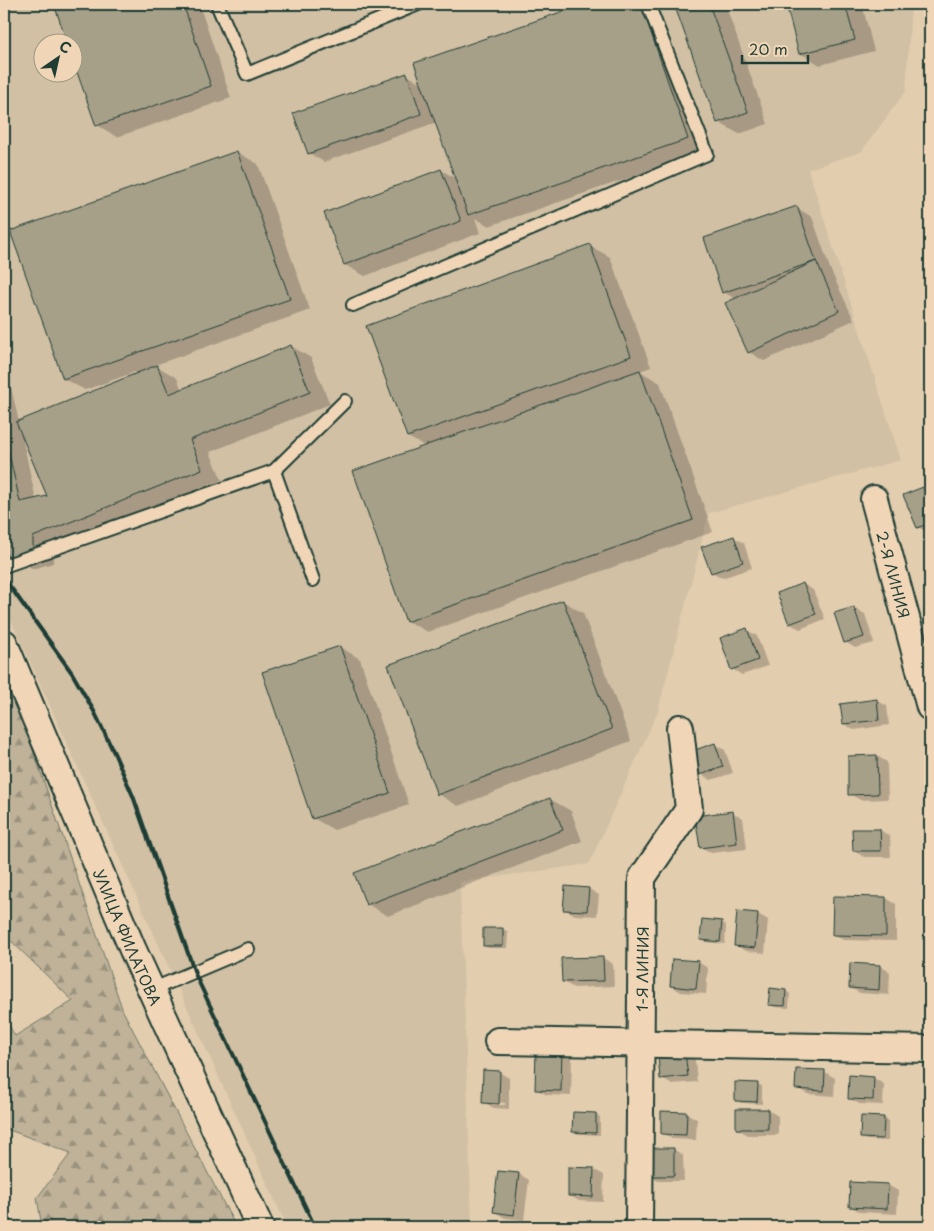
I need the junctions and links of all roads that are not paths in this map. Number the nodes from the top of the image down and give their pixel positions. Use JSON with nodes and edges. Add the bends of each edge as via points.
{"nodes":[{"id":1,"x":217,"y":4,"type":"edge"},
{"id":2,"x":418,"y":4,"type":"edge"},
{"id":3,"x":648,"y":4,"type":"edge"},
{"id":4,"x":352,"y":305,"type":"dead end"},
{"id":5,"x":345,"y":401,"type":"dead end"},
{"id":6,"x":274,"y":471,"type":"junction"},
{"id":7,"x":874,"y":499,"type":"dead end"},
{"id":8,"x":4,"y":566,"type":"edge"},
{"id":9,"x":313,"y":580,"type":"dead end"},
{"id":10,"x":4,"y":643,"type":"edge"},
{"id":11,"x":930,"y":707,"type":"edge"},
{"id":12,"x":680,"y":728,"type":"dead end"},
{"id":13,"x":248,"y":949,"type":"dead end"},
{"id":14,"x":151,"y":990,"type":"junction"},
{"id":15,"x":498,"y":1041,"type":"dead end"},
{"id":16,"x":642,"y":1043,"type":"junction"},
{"id":17,"x":930,"y":1049,"type":"edge"},
{"id":18,"x":260,"y":1227,"type":"edge"},
{"id":19,"x":639,"y":1227,"type":"edge"}],
"edges":[{"from":1,"to":2,"type":"lane","via":[[247,74]]},
{"from":3,"to":4,"type":"lane","via":[[707,154]]},
{"from":5,"to":6,"type":"lane"},
{"from":6,"to":8,"type":"lane"},
{"from":6,"to":9,"type":"lane"},
{"from":7,"to":11,"type":"street","name":"2-Я ЛИНИЯ"},
{"from":10,"to":14,"type":"street","name":"УЛИЦА ФИЛАТОВА"},
{"from":12,"to":16,"type":"street","name":"1-Я ЛИНИЯ","via":[[689,809],[642,878]]},
{"from":13,"to":14,"type":"lane"},
{"from":14,"to":18,"type":"street","name":"УЛИЦА ФИЛАТОВА"},
{"from":15,"to":16,"type":"street"},
{"from":16,"to":17,"type":"street"},
{"from":16,"to":19,"type":"street","name":"1-Я ЛИНИЯ"}]}
